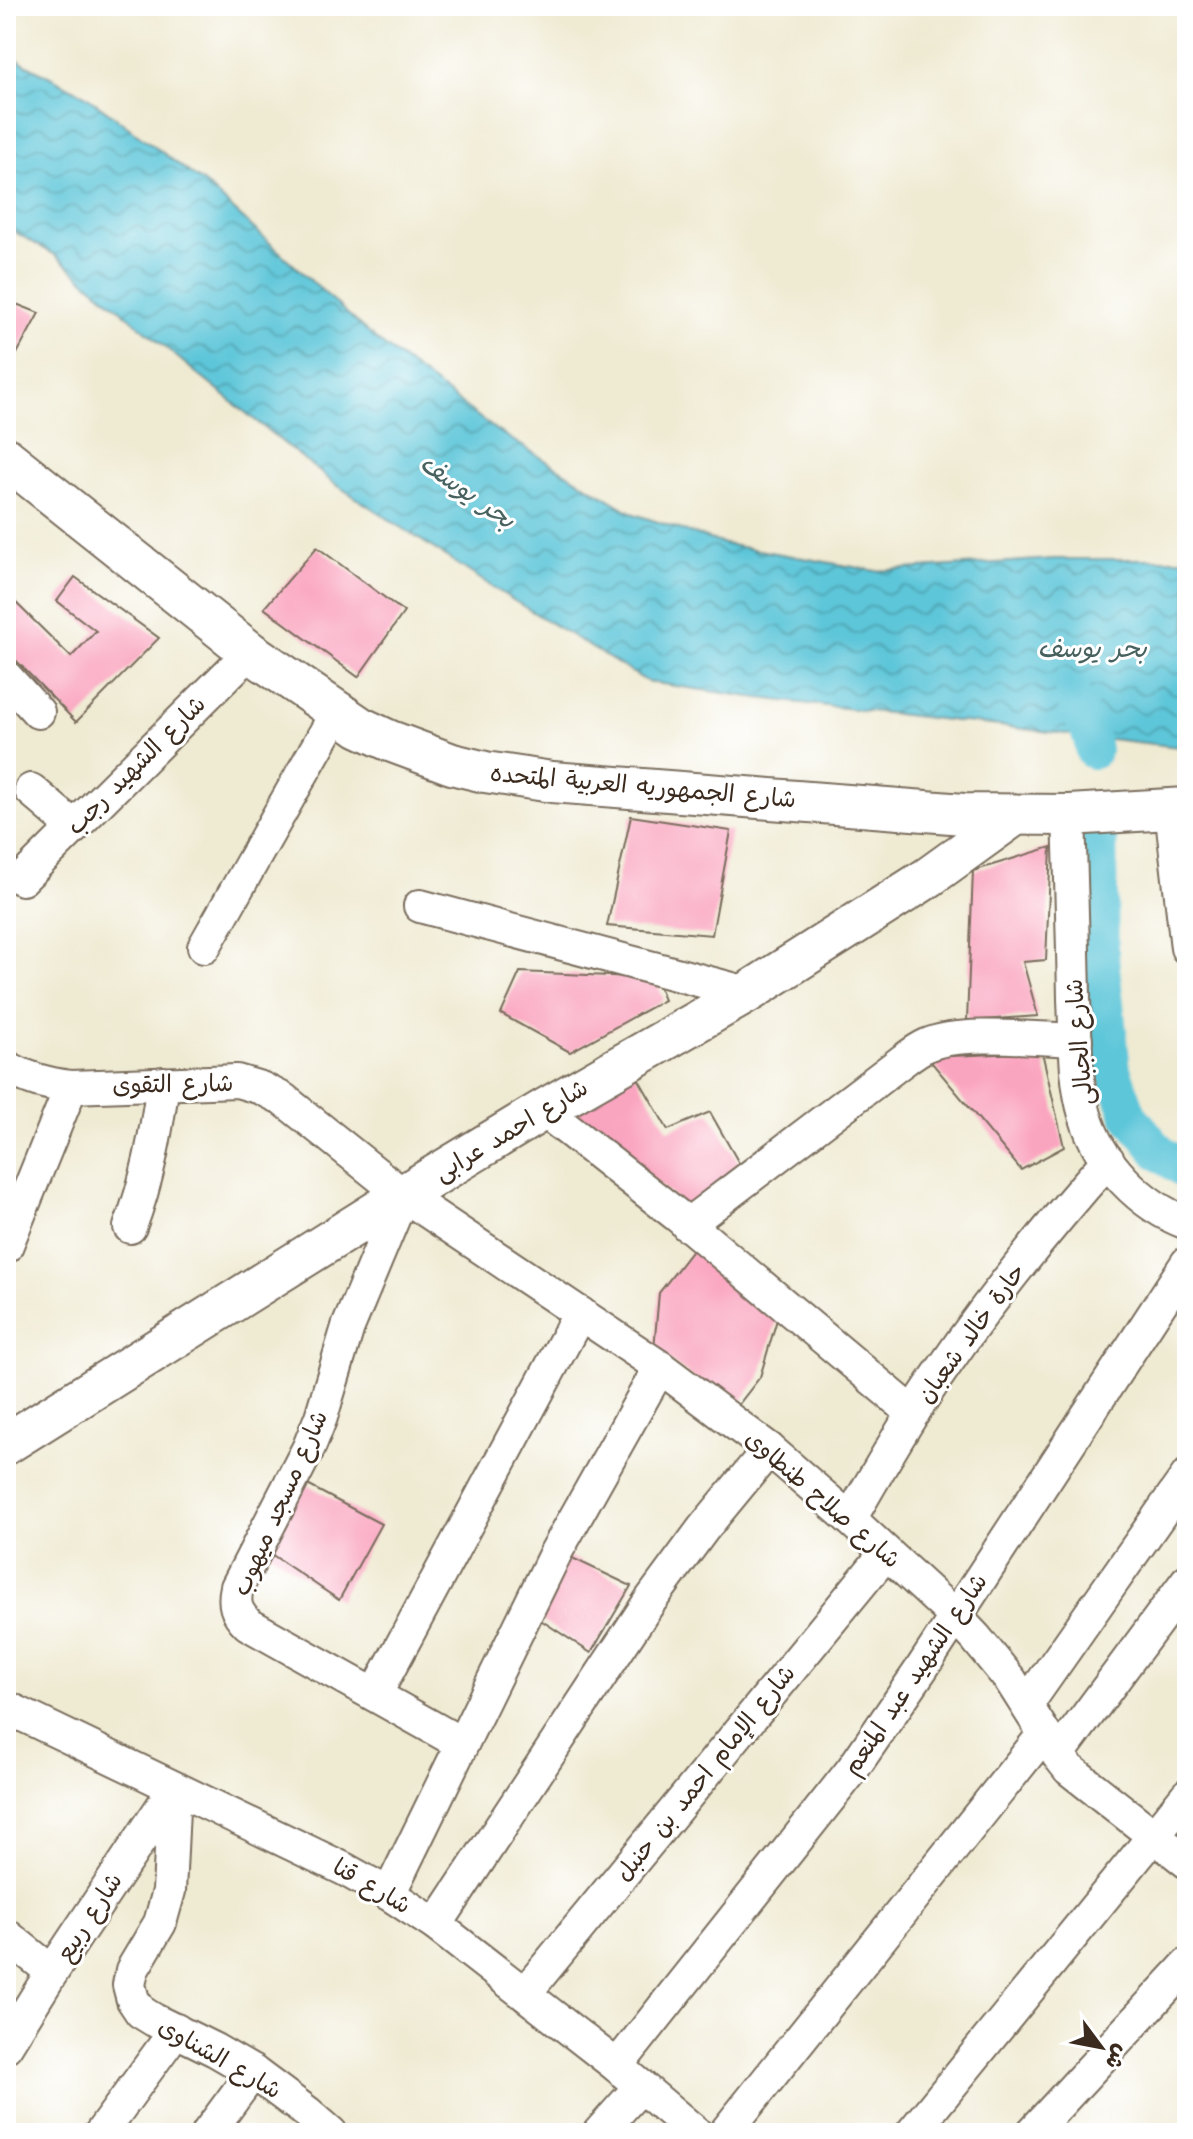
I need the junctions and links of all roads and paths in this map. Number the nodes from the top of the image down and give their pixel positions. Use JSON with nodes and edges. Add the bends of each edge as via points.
{"nodes":[{"id":1,"x":6,"y":458,"type":"edge"},
{"id":2,"x":250,"y":652,"type":"junction"},
{"id":3,"x":6,"y":677,"type":"edge"},
{"id":4,"x":38,"y":712,"type":"dead end"},
{"id":5,"x":337,"y":712,"type":"junction"},
{"id":6,"x":31,"y":790,"type":"dead end"},
{"id":7,"x":1179,"y":809,"type":"edge"},
{"id":8,"x":1015,"y":815,"type":"junction"},
{"id":9,"x":1069,"y":815,"type":"junction"},
{"id":10,"x":74,"y":827,"type":"junction"},
{"id":11,"x":22,"y":879,"type":"dead end"},
{"id":12,"x":420,"y":906,"type":"dead end"},
{"id":13,"x":204,"y":947,"type":"dead end"},
{"id":14,"x":1187,"y":948,"type":"edge"},
{"id":15,"x":747,"y":993,"type":"junction"},
{"id":16,"x":1076,"y":1040,"type":"junction"},
{"id":17,"x":6,"y":1067,"type":"edge"},
{"id":18,"x":163,"y":1083,"type":"junction"},
{"id":19,"x":71,"y":1087,"type":"junction"},
{"id":20,"x":543,"y":1110,"type":"junction"},
{"id":21,"x":1108,"y":1160,"type":"junction"},
{"id":22,"x":403,"y":1195,"type":"junction"},
{"id":23,"x":1187,"y":1223,"type":"edge"},
{"id":24,"x":687,"y":1225,"type":"junction"},
{"id":25,"x":130,"y":1227,"type":"dead end"},
{"id":26,"x":6,"y":1247,"type":"edge"},
{"id":27,"x":1187,"y":1263,"type":"edge"},
{"id":28,"x":580,"y":1313,"type":"junction"},
{"id":29,"x":660,"y":1367,"type":"junction"},
{"id":30,"x":913,"y":1413,"type":"junction"},
{"id":31,"x":6,"y":1444,"type":"edge"},
{"id":32,"x":769,"y":1449,"type":"junction"},
{"id":33,"x":1187,"y":1476,"type":"edge"},
{"id":34,"x":850,"y":1519,"type":"junction"},
{"id":35,"x":886,"y":1553,"type":"junction"},
{"id":36,"x":1187,"y":1581,"type":"edge"},
{"id":37,"x":955,"y":1616,"type":"junction"},
{"id":38,"x":375,"y":1695,"type":"junction"},
{"id":39,"x":1027,"y":1704,"type":"junction"},
{"id":40,"x":6,"y":1707,"type":"edge"},
{"id":41,"x":462,"y":1744,"type":"junction"},
{"id":42,"x":1051,"y":1744,"type":"junction"},
{"id":43,"x":174,"y":1789,"type":"junction"},
{"id":44,"x":1187,"y":1795,"type":"edge"},
{"id":45,"x":1155,"y":1836,"type":"junction"},
{"id":46,"x":1187,"y":1862,"type":"edge"},
{"id":47,"x":389,"y":1894,"type":"junction"},
{"id":48,"x":436,"y":1925,"type":"junction"},
{"id":49,"x":6,"y":1935,"type":"edge"},
{"id":50,"x":1187,"y":1965,"type":"edge"},
{"id":51,"x":52,"y":1972,"type":"junction"},
{"id":52,"x":525,"y":1993,"type":"junction"},
{"id":53,"x":176,"y":2030,"type":"junction"},
{"id":54,"x":6,"y":2046,"type":"edge"},
{"id":55,"x":617,"y":2066,"type":"junction"},
{"id":56,"x":253,"y":2072,"type":"junction"},
{"id":57,"x":641,"y":2086,"type":"junction"},
{"id":58,"x":310,"y":2126,"type":"edge"},
{"id":59,"x":101,"y":2133,"type":"edge"},
{"id":60,"x":208,"y":2133,"type":"edge"},
{"id":61,"x":599,"y":2133,"type":"edge"},
{"id":62,"x":696,"y":2133,"type":"edge"},
{"id":63,"x":725,"y":2133,"type":"edge"},
{"id":64,"x":912,"y":2133,"type":"edge"},
{"id":65,"x":1032,"y":2133,"type":"edge"}],
"edges":[{"from":1,"to":2,"type":"street","name":"شارع الجمهوريه العربية المتحده"},
{"from":2,"to":5,"type":"street","name":"شارع الجمهوريه العربية المتحده"},
{"from":2,"to":10,"type":"street","name":"شارع الشهيد رجب"},
{"from":3,"to":4,"type":"street"},
{"from":5,"to":8,"type":"street","name":"شارع الجمهوريه العربية المتحده","via":[[421,754],[518,778]]},
{"from":5,"to":13,"type":"street"},
{"from":6,"to":10,"type":"street"},
{"from":7,"to":9,"type":"street","name":"شارع الجمهوريه العربية المتحده"},
{"from":7,"to":14,"type":"street"},
{"from":8,"to":9,"type":"street","name":"شارع الجمهوريه العربية المتحده"},
{"from":8,"to":15,"type":"street","name":"شارع احمد عرابى","via":[[929,877]]},
{"from":9,"to":16,"type":"street","name":"شارع الجبالى"},
{"from":10,"to":11,"type":"street","name":"شارع الشهيد رجب"},
{"from":12,"to":15,"type":"street"},
{"from":15,"to":20,"type":"street","name":"شارع احمد عرابى"},
{"from":16,"to":21,"type":"street","name":"شارع الجبالى","via":[[1085,1115]]},
{"from":16,"to":24,"type":"street","via":[[970,1037],[927,1045]]},
{"from":17,"to":19,"type":"street","name":"شارع التقوى","via":[[49,1085]]},
{"from":18,"to":19,"type":"street","name":"شارع التقوى"},
{"from":18,"to":22,"type":"street","name":"شارع التقوى","via":[[237,1081],[261,1088],[283,1099]]},
{"from":18,"to":25,"type":"street","via":[[154,1149]]},
{"from":19,"to":26,"type":"street"},
{"from":20,"to":22,"type":"street","name":"شارع احمد عرابى"},
{"from":20,"to":24,"type":"street"},
{"from":21,"to":23,"type":"street","name":"شارع الجبالى","via":[[1151,1204]]},
{"from":21,"to":30,"type":"street","name":"حارة خالد شعبان","via":[[1004,1285]]},
{"from":22,"to":28,"type":"street","name":"شارع صلاح طنطاوى"},
{"from":22,"to":31,"type":"street","name":"شارع احمد عرابى"},
{"from":22,"to":38,"type":"street","name":"شارع مسجد ميهوب","via":[[348,1327],[309,1447],[234,1601],[248,1624]]},
{"from":24,"to":30,"type":"street"},
{"from":27,"to":37,"type":"street","name":"شارع الشهيد عبد المنعم"},
{"from":28,"to":29,"type":"street","name":"شارع صلاح طنطاوى"},
{"from":28,"to":38,"type":"street"},
{"from":29,"to":32,"type":"street","name":"شارع صلاح طنطاوى"},
{"from":29,"to":41,"type":"street","via":[[556,1552]]},
{"from":30,"to":34,"type":"street","name":"حارة خالد شعبان"},
{"from":32,"to":34,"type":"street","name":"شارع صلاح طنطاوى"},
{"from":32,"to":48,"type":"street","via":[[650,1601]]},
{"from":33,"to":39,"type":"street"},
{"from":34,"to":35,"type":"street","name":"شارع صلاح طنطاوى"},
{"from":35,"to":37,"type":"street","name":"شارع صلاح طنطاوى"},
{"from":35,"to":52,"type":"street","name":"شارع الإمام احمد بن حنبل"},
{"from":36,"to":42,"type":"street"},
{"from":37,"to":39,"type":"street","name":"شارع صلاح طنطاوى"},
{"from":37,"to":55,"type":"street","name":"شارع الشهيد عبد المنعم","via":[[852,1770]]},
{"from":38,"to":41,"type":"street","name":"شارع مسجد ميهوب"},
{"from":39,"to":42,"type":"street","name":"شارع صلاح طنطاوى"},
{"from":40,"to":43,"type":"street","name":"شارع قنا"},
{"from":41,"to":47,"type":"street"},
{"from":42,"to":45,"type":"street","name":"شارع صلاح طنطاوى","via":[[1083,1782]]},
{"from":42,"to":63,"type":"street"},
{"from":43,"to":47,"type":"street","name":"شارع قنا"},
{"from":43,"to":51,"type":"street","name":"شارع ربيع"},
{"from":43,"to":53,"type":"street","name":"شارع الشناوى","via":[[166,1907],[129,1985],[141,2012]]},
{"from":44,"to":45,"type":"street"},
{"from":45,"to":46,"type":"street","name":"شارع صلاح طنطاوى"},
{"from":45,"to":64,"type":"street"},
{"from":47,"to":48,"type":"street","name":"شارع قنا"},
{"from":48,"to":52,"type":"street","name":"شارع قنا"},
{"from":49,"to":51,"type":"street"},
{"from":50,"to":65,"type":"street"},
{"from":51,"to":54,"type":"street","name":"شارع ربيع"},
{"from":52,"to":55,"type":"street","name":"شارع قنا"},
{"from":53,"to":56,"type":"street","name":"شارع الشناوى"},
{"from":53,"to":59,"type":"street"},
{"from":55,"to":57,"type":"street","name":"شارع قنا"},
{"from":56,"to":58,"type":"street","name":"شارع الشناوى"},
{"from":56,"to":60,"type":"street"},
{"from":57,"to":61,"type":"street"},
{"from":57,"to":62,"type":"street","name":"شارع قنا"}]}
